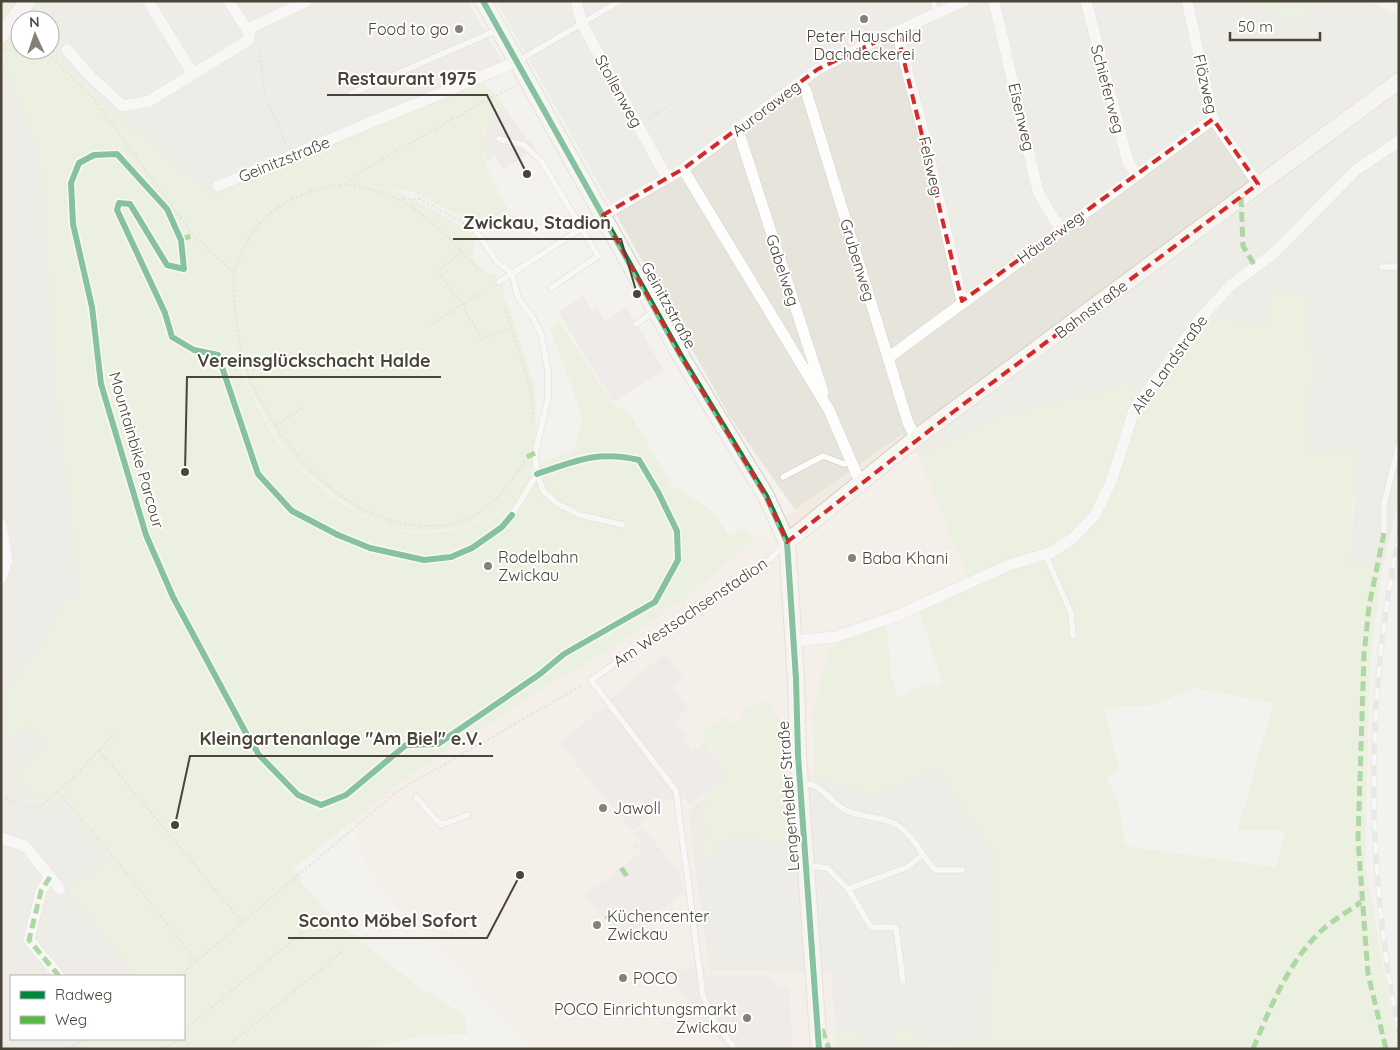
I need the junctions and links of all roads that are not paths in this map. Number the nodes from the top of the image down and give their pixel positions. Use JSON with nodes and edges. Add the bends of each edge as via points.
{"nodes":[{"id":1,"x":28,"y":1,"type":"edge"},
{"id":2,"x":148,"y":1,"type":"edge"},
{"id":3,"x":229,"y":1,"type":"edge"},
{"id":4,"x":483,"y":1,"type":"edge"},
{"id":5,"x":576,"y":1,"type":"edge"},
{"id":6,"x":620,"y":1,"type":"edge"},
{"id":7,"x":932,"y":1,"type":"edge"},
{"id":8,"x":964,"y":1,"type":"edge"},
{"id":9,"x":994,"y":1,"type":"edge"},
{"id":10,"x":1086,"y":1,"type":"edge"},
{"id":11,"x":1187,"y":1,"type":"edge"},
{"id":12,"x":305,"y":2,"type":"edge"},
{"id":13,"x":937,"y":15,"type":"junction"},
{"id":14,"x":582,"y":24,"type":"junction"},
{"id":15,"x":252,"y":30,"type":"junction"},
{"id":16,"x":499,"y":30,"type":"junction"},
{"id":17,"x":897,"y":32,"type":"junction"},
{"id":18,"x":1,"y":35,"type":"edge"},
{"id":19,"x":67,"y":50,"type":"dead end"},
{"id":20,"x":516,"y":62,"type":"junction"},
{"id":21,"x":193,"y":74,"type":"junction"},
{"id":22,"x":1399,"y":81,"type":"edge"},
{"id":23,"x":800,"y":82,"type":"junction"},
{"id":24,"x":351,"y":94,"type":"dead end"},
{"id":25,"x":1212,"y":119,"type":"junction"},
{"id":26,"x":738,"y":130,"type":"junction"},
{"id":27,"x":499,"y":139,"type":"dead end"},
{"id":28,"x":1399,"y":141,"type":"edge"},
{"id":29,"x":683,"y":169,"type":"junction"},
{"id":30,"x":1137,"y":175,"type":"junction"},
{"id":31,"x":667,"y":178,"type":"junction"},
{"id":32,"x":1258,"y":184,"type":"junction"},
{"id":33,"x":218,"y":186,"type":"dead end"},
{"id":34,"x":603,"y":215,"type":"junction"},
{"id":35,"x":581,"y":228,"type":"junction"},
{"id":36,"x":1060,"y":229,"type":"junction"},
{"id":37,"x":475,"y":230,"type":"road end"},
{"id":38,"x":1382,"y":266,"type":"dead end"},
{"id":39,"x":1399,"y":267,"type":"edge"},
{"id":40,"x":512,"y":273,"type":"junction"},
{"id":41,"x":499,"y":282,"type":"dead end"},
{"id":42,"x":551,"y":288,"type":"dead end"},
{"id":43,"x":962,"y":301,"type":"junction"},
{"id":44,"x":656,"y":311,"type":"junction"},
{"id":45,"x":636,"y":324,"type":"dead end"},
{"id":46,"x":888,"y":358,"type":"junction"},
{"id":47,"x":829,"y":410,"type":"junction"},
{"id":48,"x":916,"y":438,"type":"junction"},
{"id":49,"x":1399,"y":445,"type":"edge"},
{"id":50,"x":850,"y":462,"type":"junction"},
{"id":51,"x":537,"y":474,"type":"junction"},
{"id":52,"x":783,"y":478,"type":"dead end"},
{"id":53,"x":860,"y":482,"type":"junction"},
{"id":54,"x":512,"y":515,"type":"dead end"},
{"id":55,"x":1,"y":524,"type":"edge"},
{"id":56,"x":623,"y":524,"type":"dead end"},
{"id":57,"x":1384,"y":533,"type":"dead end"},
{"id":58,"x":787,"y":542,"type":"junction"},
{"id":59,"x":1045,"y":554,"type":"junction"},
{"id":60,"x":1,"y":578,"type":"edge"},
{"id":61,"x":1073,"y":636,"type":"dead end"},
{"id":62,"x":794,"y":641,"type":"junction"},
{"id":63,"x":800,"y":782,"type":"junction"},
{"id":64,"x":416,"y":797,"type":"dead end"},
{"id":65,"x":468,"y":815,"type":"dead end"},
{"id":66,"x":1,"y":838,"type":"edge"},
{"id":67,"x":922,"y":855,"type":"junction"},
{"id":68,"x":806,"y":866,"type":"junction"},
{"id":69,"x":962,"y":870,"type":"dead end"},
{"id":70,"x":50,"y":877,"type":"junction"},
{"id":71,"x":60,"y":889,"type":"dead end"},
{"id":72,"x":848,"y":889,"type":"junction"},
{"id":73,"x":58,"y":975,"type":"edge"},
{"id":74,"x":903,"y":981,"type":"dead end"},
{"id":75,"x":735,"y":1049,"type":"edge"},
{"id":76,"x":819,"y":1049,"type":"edge"}],
"edges":[{"from":1,"to":18,"type":"main road"},
{"from":2,"to":21,"type":"street"},
{"from":3,"to":15,"type":"street"},
{"from":4,"to":16,"type":"main road","name":"Geinitzstraße"},
{"from":5,"to":14,"type":"street","name":"Stollenweg"},
{"from":6,"to":14,"type":"lane"},
{"from":7,"to":13,"type":"lane"},
{"from":8,"to":13,"type":"street","name":"Auroraweg"},
{"from":9,"to":36,"type":"street","name":"Eisenweg","via":[[1038,192]]},
{"from":10,"to":30,"type":"street","name":"Schieferweg","via":[[1128,162]]},
{"from":11,"to":25,"type":"street","name":"Flözweg"},
{"from":12,"to":15,"type":"street"},
{"from":13,"to":17,"type":"street","name":"Auroraweg"},
{"from":14,"to":20,"type":"lane"},
{"from":14,"to":31,"type":"street","name":"Stollenweg"},
{"from":15,"to":21,"type":"street","via":[[249,40]]},
{"from":16,"to":20,"type":"main road","name":"Geinitzstraße"},
{"from":16,"to":24,"type":"lane"},
{"from":17,"to":23,"type":"street","name":"Auroraweg","via":[[847,54]]},
{"from":17,"to":43,"type":"street","name":"Felsweg","via":[[926,139]]},
{"from":19,"to":21,"type":"street","via":[[123,106],[149,101]]},
{"from":20,"to":33,"type":"street","name":"Geinitzstraße"},
{"from":20,"to":34,"type":"main road","name":"Geinitzstraße"},
{"from":22,"to":32,"type":"main road","name":"Bahnstraße"},
{"from":23,"to":26,"type":"street","name":"Auroraweg"},
{"from":23,"to":46,"type":"street","name":"Grubenweg","via":[[806,91]]},
{"from":25,"to":30,"type":"street","name":"Häuerweg"},
{"from":25,"to":32,"type":"street","name":"Flözweg"},
{"from":26,"to":29,"type":"street","name":"Auroraweg"},
{"from":26,"to":47,"type":"street","name":"Gabelweg"},
{"from":27,"to":35,"type":"lane","via":[[524,145],[542,162]]},
{"from":28,"to":59,"type":"street","name":"Alte Landstraße","via":[[1356,170],[1274,253],[1230,286],[1200,319],[1134,410],[1111,482],[1095,515],[1073,538]]},
{"from":29,"to":31,"type":"street","name":"Auroraweg"},
{"from":29,"to":47,"type":"street","name":"Gabelweg"},
{"from":30,"to":36,"type":"street","name":"Häuerweg"},
{"from":31,"to":34,"type":"street","name":"Auroraweg"},
{"from":32,"to":48,"type":"main road","name":"Bahnstraße"},
{"from":34,"to":35,"type":"lane"},
{"from":34,"to":44,"type":"main road","name":"Geinitzstraße"},
{"from":35,"to":40,"type":"lane"},
{"from":35,"to":42,"type":"lane","via":[[598,256]]},
{"from":36,"to":43,"type":"street","name":"Häuerweg"},
{"from":37,"to":40,"type":"lane","via":[[497,262]]},
{"from":38,"to":39,"type":"lane"},
{"from":40,"to":41,"type":"lane"},
{"from":40,"to":51,"type":"lane","via":[[518,298],[541,333],[548,372],[548,399],[536,453]]},
{"from":43,"to":46,"type":"street","name":"Häuerweg"},
{"from":44,"to":45,"type":"lane"},
{"from":44,"to":58,"type":"main road","name":"Geinitzstraße","via":[[766,496]]},
{"from":46,"to":48,"type":"street","name":"Grubenweg","via":[[908,423]]},
{"from":47,"to":50,"type":"street","name":"Gabelweg"},
{"from":48,"to":53,"type":"main road","name":"Bahnstraße"},
{"from":49,"to":57,"type":"lane","via":[[1384,504]]},
{"from":50,"to":52,"type":"lane","via":[[844,464],[823,456]]},
{"from":50,"to":53,"type":"street","name":"Gabelweg"},
{"from":51,"to":54,"type":"lane"},
{"from":51,"to":56,"type":"lane","via":[[544,492],[558,504],[580,515]]},
{"from":53,"to":58,"type":"main road","name":"Bahnstraße"},
{"from":55,"to":60,"type":"street","via":[[8,560]]},
{"from":58,"to":62,"type":"main road","name":"Lengenfelder Straße"},
{"from":58,"to":75,"type":"lane","name":"Am Westsachsenstadion","via":[[770,559],[591,680],[676,791],[703,996],[716,1024]]},
{"from":59,"to":61,"type":"lane","via":[[1071,613]]},
{"from":59,"to":62,"type":"street","name":"Alte Landstraße","via":[[1009,565],[894,617],[835,637]]},
{"from":62,"to":63,"type":"main road","name":"Lengenfelder Straße"},
{"from":63,"to":67,"type":"lane","via":[[814,784],[853,814],[892,822],[913,838]]},
{"from":63,"to":68,"type":"main road","name":"Lengenfelder Straße"},
{"from":64,"to":65,"type":"lane","via":[[441,825]]},
{"from":66,"to":70,"type":"street","via":[[25,846]]},
{"from":67,"to":69,"type":"lane","via":[[934,870]]},
{"from":67,"to":72,"type":"lane","via":[[908,867]]},
{"from":68,"to":72,"type":"lane","via":[[827,868]]},
{"from":68,"to":76,"type":"main road","name":"Lengenfelder Straße"},
{"from":70,"to":71,"type":"street"},
{"from":70,"to":73,"type":"street","via":[[41,891],[29,940]]},
{"from":72,"to":74,"type":"lane","via":[[871,927],[896,928]]}]}
